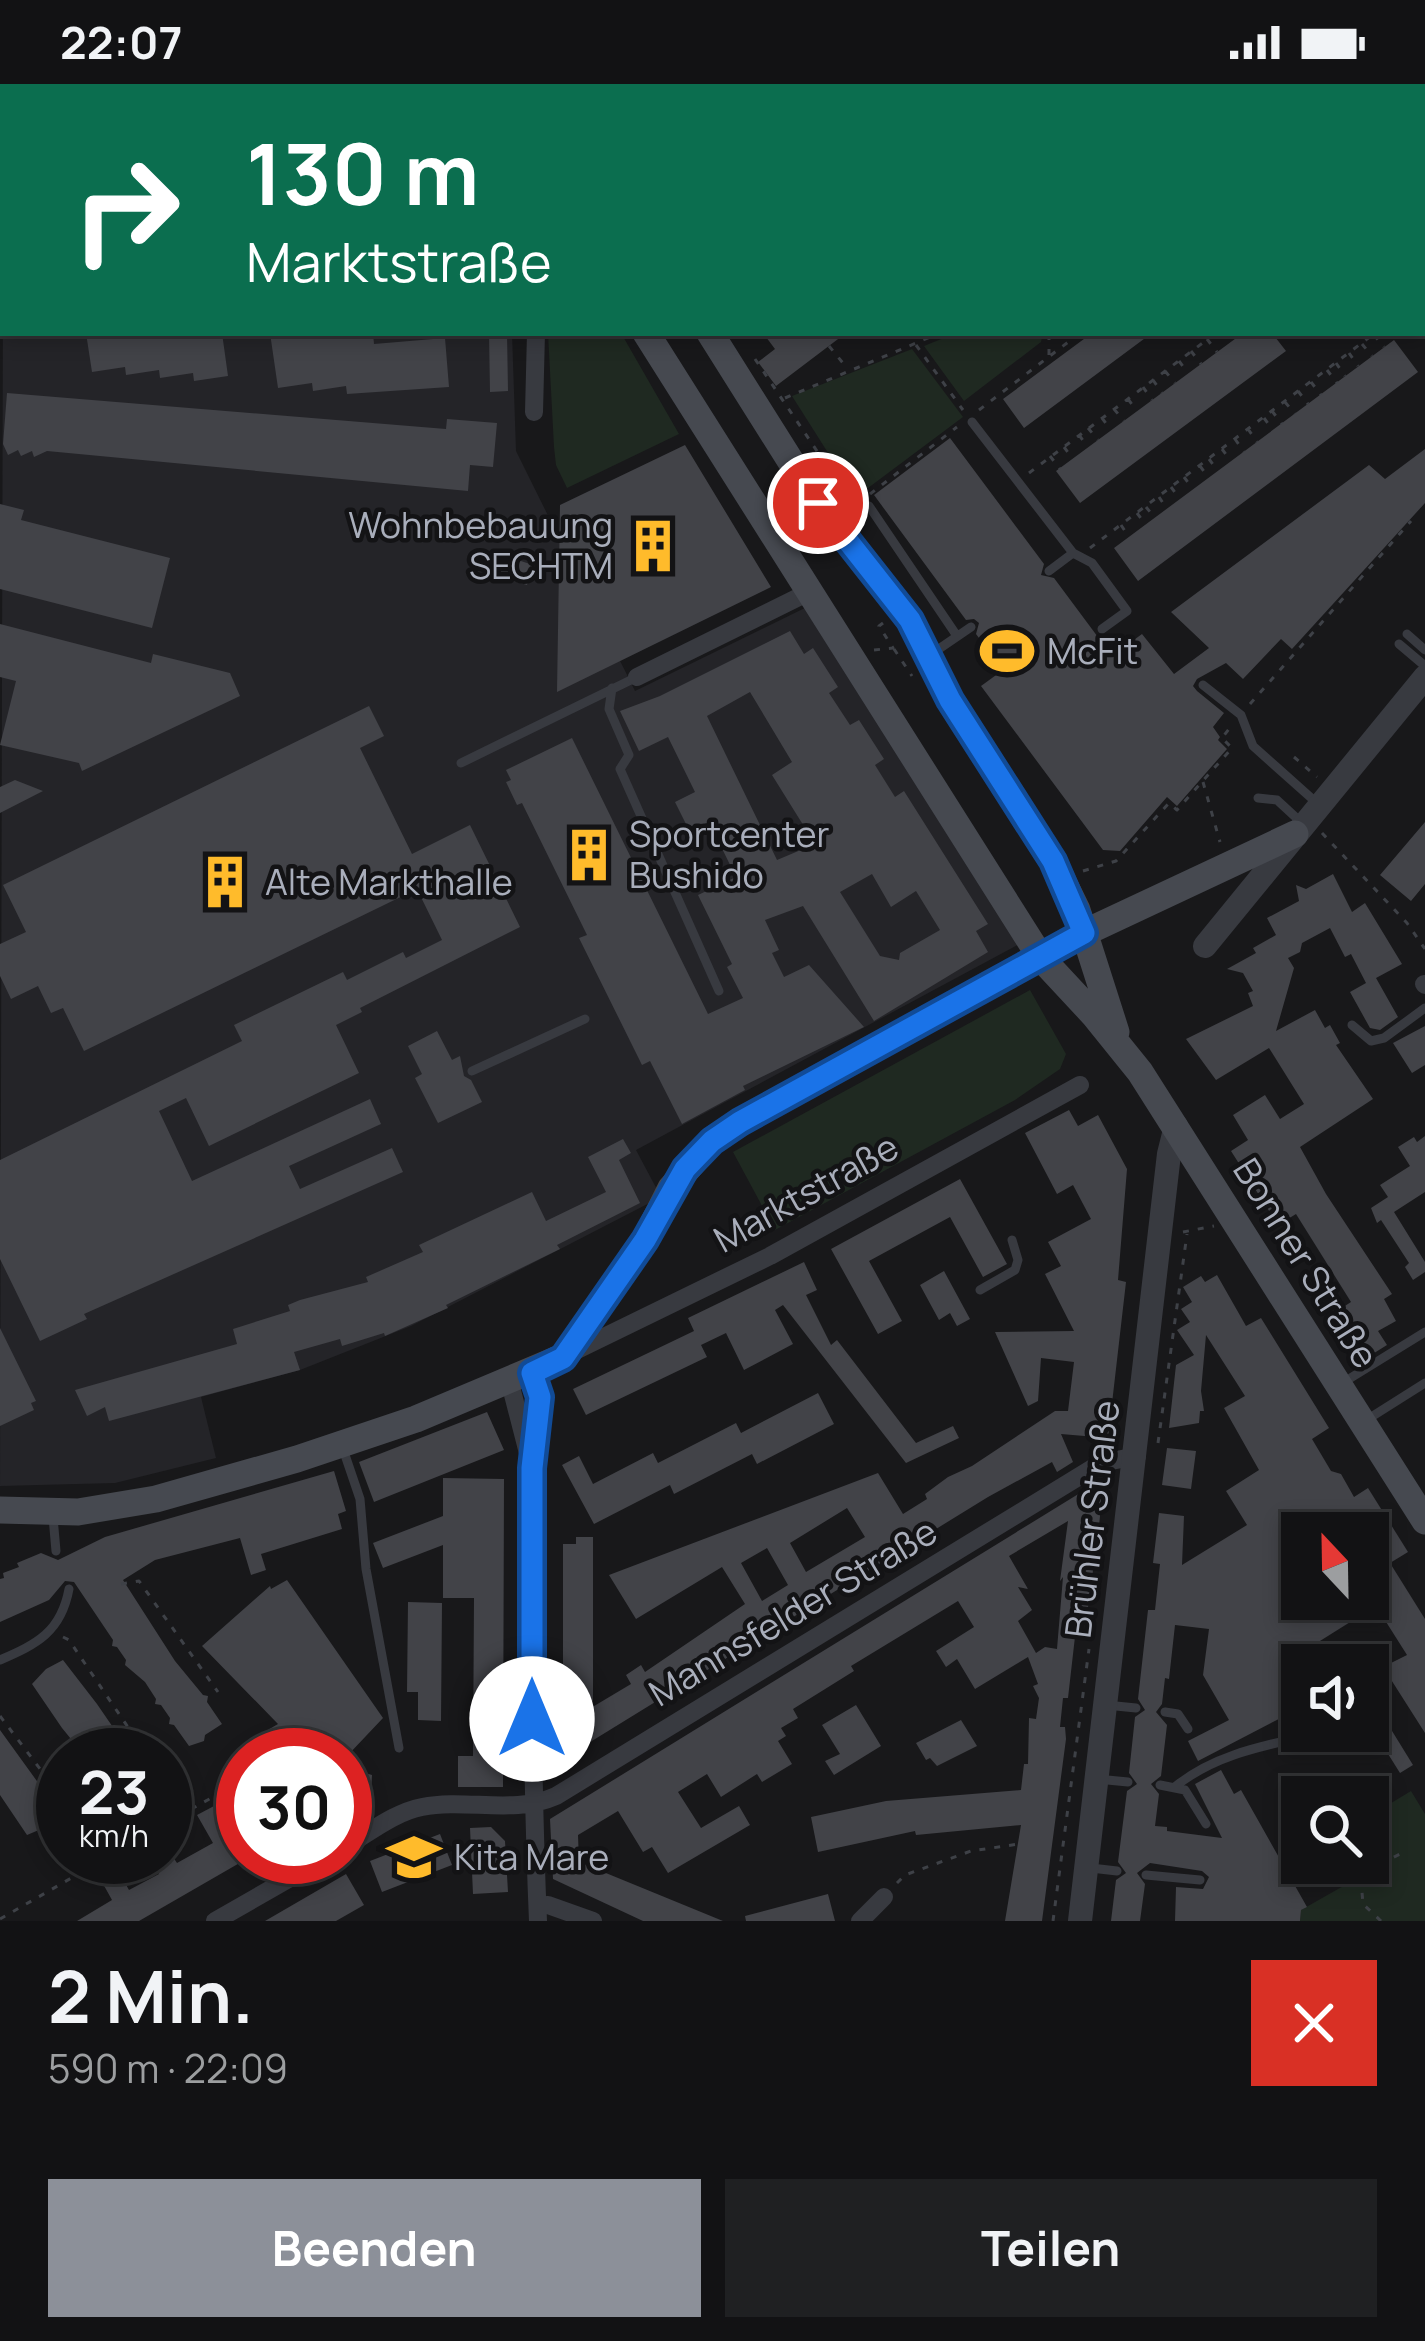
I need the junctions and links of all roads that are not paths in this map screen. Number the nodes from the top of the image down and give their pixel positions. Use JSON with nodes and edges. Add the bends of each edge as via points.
{"nodes":[{"id":1,"x":536,"y":336,"type":"edge"},
{"id":2,"x":648,"y":336,"type":"edge"},
{"id":3,"x":712,"y":336,"type":"edge"},
{"id":4,"x":534,"y":412,"type":"dead end"},
{"id":5,"x":972,"y":422,"type":"road end"},
{"id":6,"x":836,"y":528,"type":"junction"},
{"id":7,"x":1076,"y":555,"type":"junction"},
{"id":8,"x":1048,"y":571,"type":"dead end"},
{"id":9,"x":811,"y":591,"type":"junction"},
{"id":10,"x":970,"y":627,"type":"dead end"},
{"id":11,"x":1102,"y":629,"type":"dead end"},
{"id":12,"x":957,"y":636,"type":"junction"},
{"id":13,"x":1425,"y":650,"type":"edge"},
{"id":14,"x":930,"y":655,"type":"junction"},
{"id":15,"x":1425,"y":666,"type":"edge"},
{"id":16,"x":637,"y":677,"type":"joint"},
{"id":17,"x":1425,"y":677,"type":"edge"},
{"id":18,"x":1203,"y":685,"type":"dead end"},
{"id":19,"x":612,"y":688,"type":"junction"},
{"id":20,"x":461,"y":763,"type":"dead end"},
{"id":21,"x":1258,"y":798,"type":"dead end"},
{"id":22,"x":1312,"y":815,"type":"junction"},
{"id":23,"x":1075,"y":938,"type":"junction"},
{"id":24,"x":1204,"y":946,"type":"dead end"},
{"id":25,"x":1041,"y":958,"type":"junction"},
{"id":26,"x":719,"y":991,"type":"dead end"},
{"id":27,"x":1425,"y":1009,"type":"edge"},
{"id":28,"x":585,"y":1018,"type":"dead end"},
{"id":29,"x":1352,"y":1025,"type":"dead end"},
{"id":30,"x":1120,"y":1047,"type":"junction"},
{"id":31,"x":472,"y":1071,"type":"dead end"},
{"id":32,"x":1080,"y":1085,"type":"dead end"},
{"id":33,"x":1176,"y":1126,"type":"junction"},
{"id":34,"x":1012,"y":1240,"type":"dead end"},
{"id":35,"x":980,"y":1290,"type":"dead end"},
{"id":36,"x":1425,"y":1332,"type":"edge"},
{"id":37,"x":563,"y":1358,"type":"junction"},
{"id":38,"x":521,"y":1378,"type":"junction"},
{"id":39,"x":1425,"y":1383,"type":"edge"},
{"id":40,"x":1339,"y":1384,"type":"junction"},
{"id":41,"x":1363,"y":1421,"type":"junction"},
{"id":42,"x":341,"y":1444,"type":"junction"},
{"id":43,"x":1137,"y":1456,"type":"junction"},
{"id":44,"x":0,"y":1510,"type":"edge"},
{"id":45,"x":53,"y":1512,"type":"junction"},
{"id":46,"x":1425,"y":1521,"type":"edge"},
{"id":47,"x":56,"y":1551,"type":"dead end"},
{"id":48,"x":69,"y":1589,"type":"dead end"},
{"id":49,"x":0,"y":1660,"type":"edge"},
{"id":50,"x":1106,"y":1705,"type":"junction"},
{"id":51,"x":1136,"y":1708,"type":"dead end"},
{"id":52,"x":1166,"y":1712,"type":"dead end"},
{"id":53,"x":1188,"y":1729,"type":"dead end"},
{"id":54,"x":1281,"y":1743,"type":"edge"},
{"id":55,"x":399,"y":1748,"type":"dead end"},
{"id":56,"x":1097,"y":1779,"type":"junction"},
{"id":57,"x":1128,"y":1782,"type":"dead end"},
{"id":58,"x":1160,"y":1785,"type":"dead end"},
{"id":59,"x":1176,"y":1786,"type":"junction"},
{"id":60,"x":532,"y":1805,"type":"junction"},
{"id":61,"x":1206,"y":1824,"type":"dead end"},
{"id":62,"x":372,"y":1831,"type":"edge"},
{"id":63,"x":1086,"y":1868,"type":"junction"},
{"id":64,"x":1117,"y":1871,"type":"dead end"},
{"id":65,"x":1146,"y":1875,"type":"dead end"},
{"id":66,"x":1201,"y":1880,"type":"dead end"},
{"id":67,"x":269,"y":1884,"type":"edge"},
{"id":68,"x":884,"y":1897,"type":"road end"},
{"id":69,"x":538,"y":1913,"type":"edge"},
{"id":70,"x":215,"y":1921,"type":"edge"},
{"id":71,"x":593,"y":1921,"type":"edge"},
{"id":72,"x":860,"y":1921,"type":"edge"},
{"id":73,"x":1080,"y":1921,"type":"edge"}],
"edges":[{"from":1,"to":4,"type":"street"},
{"from":2,"to":9,"type":"main road","name":"Bonner Straße"},
{"from":3,"to":6,"type":"main road","name":"Bonner Straße"},
{"from":5,"to":7,"type":"lane"},
{"from":6,"to":12,"type":"lane","via":[[868,506]]},
{"from":6,"to":14,"type":"main road","name":"Bonner Straße"},
{"from":7,"to":8,"type":"lane"},
{"from":7,"to":11,"type":"lane","via":[[1092,563],[1127,610]]},
{"from":9,"to":16,"type":"street"},
{"from":9,"to":25,"type":"main road","name":"Bonner Straße"},
{"from":10,"to":12,"type":"lane"},
{"from":12,"to":14,"type":"lane"},
{"from":13,"to":15,"type":"lane","via":[[1403,639]]},
{"from":14,"to":23,"type":"main road","name":"Bonner Straße","via":[[1053,861]]},
{"from":16,"to":19,"type":"lane"},
{"from":17,"to":22,"type":"street"},
{"from":18,"to":22,"type":"lane","via":[[1240,715],[1253,746]]},
{"from":19,"to":20,"type":"lane"},
{"from":19,"to":26,"type":"lane","via":[[609,710],[629,755],[620,769]]},
{"from":21,"to":22,"type":"lane"},
{"from":22,"to":23,"type":"main road","name":"Marktstraße"},
{"from":22,"to":24,"type":"street"},
{"from":23,"to":25,"type":"main road","name":"Marktstraße"},
{"from":23,"to":30,"type":"main road","name":"Bonner Straße"},
{"from":25,"to":30,"type":"main road","name":"Bonner Straße"},
{"from":25,"to":37,"type":"main road","name":"Marktstraße","via":[[712,1141],[671,1188]]},
{"from":27,"to":29,"type":"lane","via":[[1371,1041]]},
{"from":28,"to":31,"type":"lane"},
{"from":30,"to":33,"type":"main road","name":"Bonner Straße"},
{"from":32,"to":37,"type":"street","name":"Marktstraße"},
{"from":33,"to":40,"type":"main road","name":"Bonner Straße"},
{"from":33,"to":43,"type":"street","name":"Brühler Straße"},
{"from":34,"to":35,"type":"lane","via":[[1015,1270]]},
{"from":36,"to":40,"type":"lane"},
{"from":37,"to":38,"type":"main road","name":"Marktstraße"},
{"from":38,"to":42,"type":"main road","name":"Marktstraße"},
{"from":38,"to":60,"type":"street","via":[[540,1397],[532,1468]]},
{"from":39,"to":41,"type":"lane"},
{"from":40,"to":41,"type":"main road","name":"Bonner Straße"},
{"from":41,"to":46,"type":"main road","name":"Bonner Straße"},
{"from":42,"to":45,"type":"main road","name":"Marktstraße","via":[[156,1499]]},
{"from":42,"to":55,"type":"lane","via":[[360,1499]]},
{"from":43,"to":50,"type":"street","name":"Brühler Straße"},
{"from":43,"to":60,"type":"street","name":"Mannsfelder Straße","via":[[1101,1463]]},
{"from":44,"to":45,"type":"main road","name":"Marktstraße"},
{"from":45,"to":47,"type":"lane"},
{"from":48,"to":49,"type":"lane","via":[[38,1644]]},
{"from":50,"to":51,"type":"lane"},
{"from":50,"to":56,"type":"street","name":"Brühler Straße"},
{"from":52,"to":53,"type":"lane"},
{"from":54,"to":59,"type":"lane","via":[[1227,1756]]},
{"from":56,"to":57,"type":"lane"},
{"from":56,"to":63,"type":"street","name":"Brühler Straße"},
{"from":58,"to":59,"type":"lane"},
{"from":59,"to":61,"type":"lane"},
{"from":60,"to":62,"type":"street","name":"Mannsfelder Straße","via":[[422,1807]]},
{"from":60,"to":69,"type":"street"},
{"from":63,"to":64,"type":"lane"},
{"from":63,"to":73,"type":"street","name":"Brühler Straße"},
{"from":65,"to":66,"type":"lane"},
{"from":67,"to":70,"type":"street"},
{"from":68,"to":72,"type":"street"},
{"from":69,"to":71,"type":"street","via":[[548,1905]]}]}
